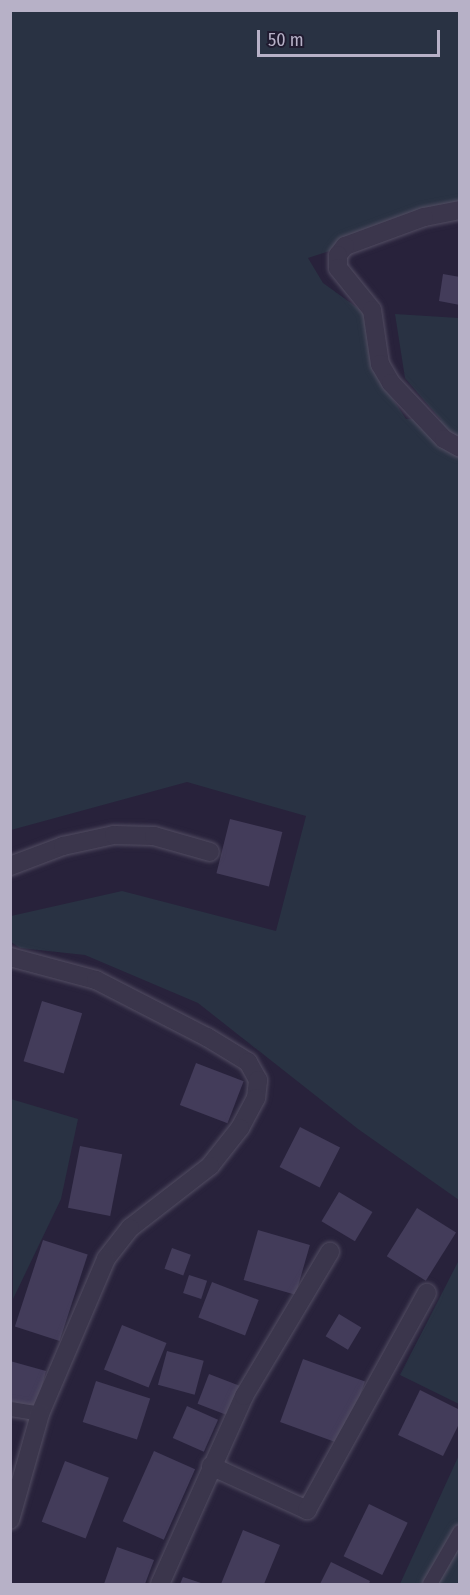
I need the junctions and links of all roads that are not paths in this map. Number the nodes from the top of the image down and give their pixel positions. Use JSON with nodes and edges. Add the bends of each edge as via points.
{"nodes":[{"id":1,"x":459,"y":210,"type":"edge"},
{"id":2,"x":459,"y":448,"type":"edge"},
{"id":3,"x":210,"y":852,"type":"dead end"},
{"id":4,"x":10,"y":866,"type":"edge"},
{"id":5,"x":10,"y":957,"type":"edge"},
{"id":6,"x":330,"y":1252,"type":"dead end"},
{"id":7,"x":427,"y":1293,"type":"dead end"},
{"id":8,"x":10,"y":1409,"type":"edge"},
{"id":9,"x":40,"y":1414,"type":"junction"},
{"id":10,"x":211,"y":1466,"type":"junction"},
{"id":11,"x":10,"y":1520,"type":"edge"},
{"id":12,"x":459,"y":1532,"type":"edge"},
{"id":13,"x":160,"y":1584,"type":"edge"},
{"id":14,"x":430,"y":1584,"type":"edge"}],
"edges":[{"from":1,"to":2,"type":"street","via":[[424,217],[345,246],[338,255],[338,268],[372,310],[381,364],[391,383]]},
{"from":3,"to":4,"type":"street","via":[[154,836],[114,835],[63,846]]},
{"from":5,"to":9,"type":"street","via":[[96,980],[248,1062],[258,1080],[256,1098],[240,1128],[210,1166],[130,1228],[106,1259]]},
{"from":6,"to":10,"type":"street","via":[[244,1396]]},
{"from":7,"to":10,"type":"street","via":[[307,1510]]},
{"from":8,"to":9,"type":"lane"},
{"from":9,"to":11,"type":"street"},
{"from":10,"to":13,"type":"street"},
{"from":12,"to":14,"type":"lane"}]}
